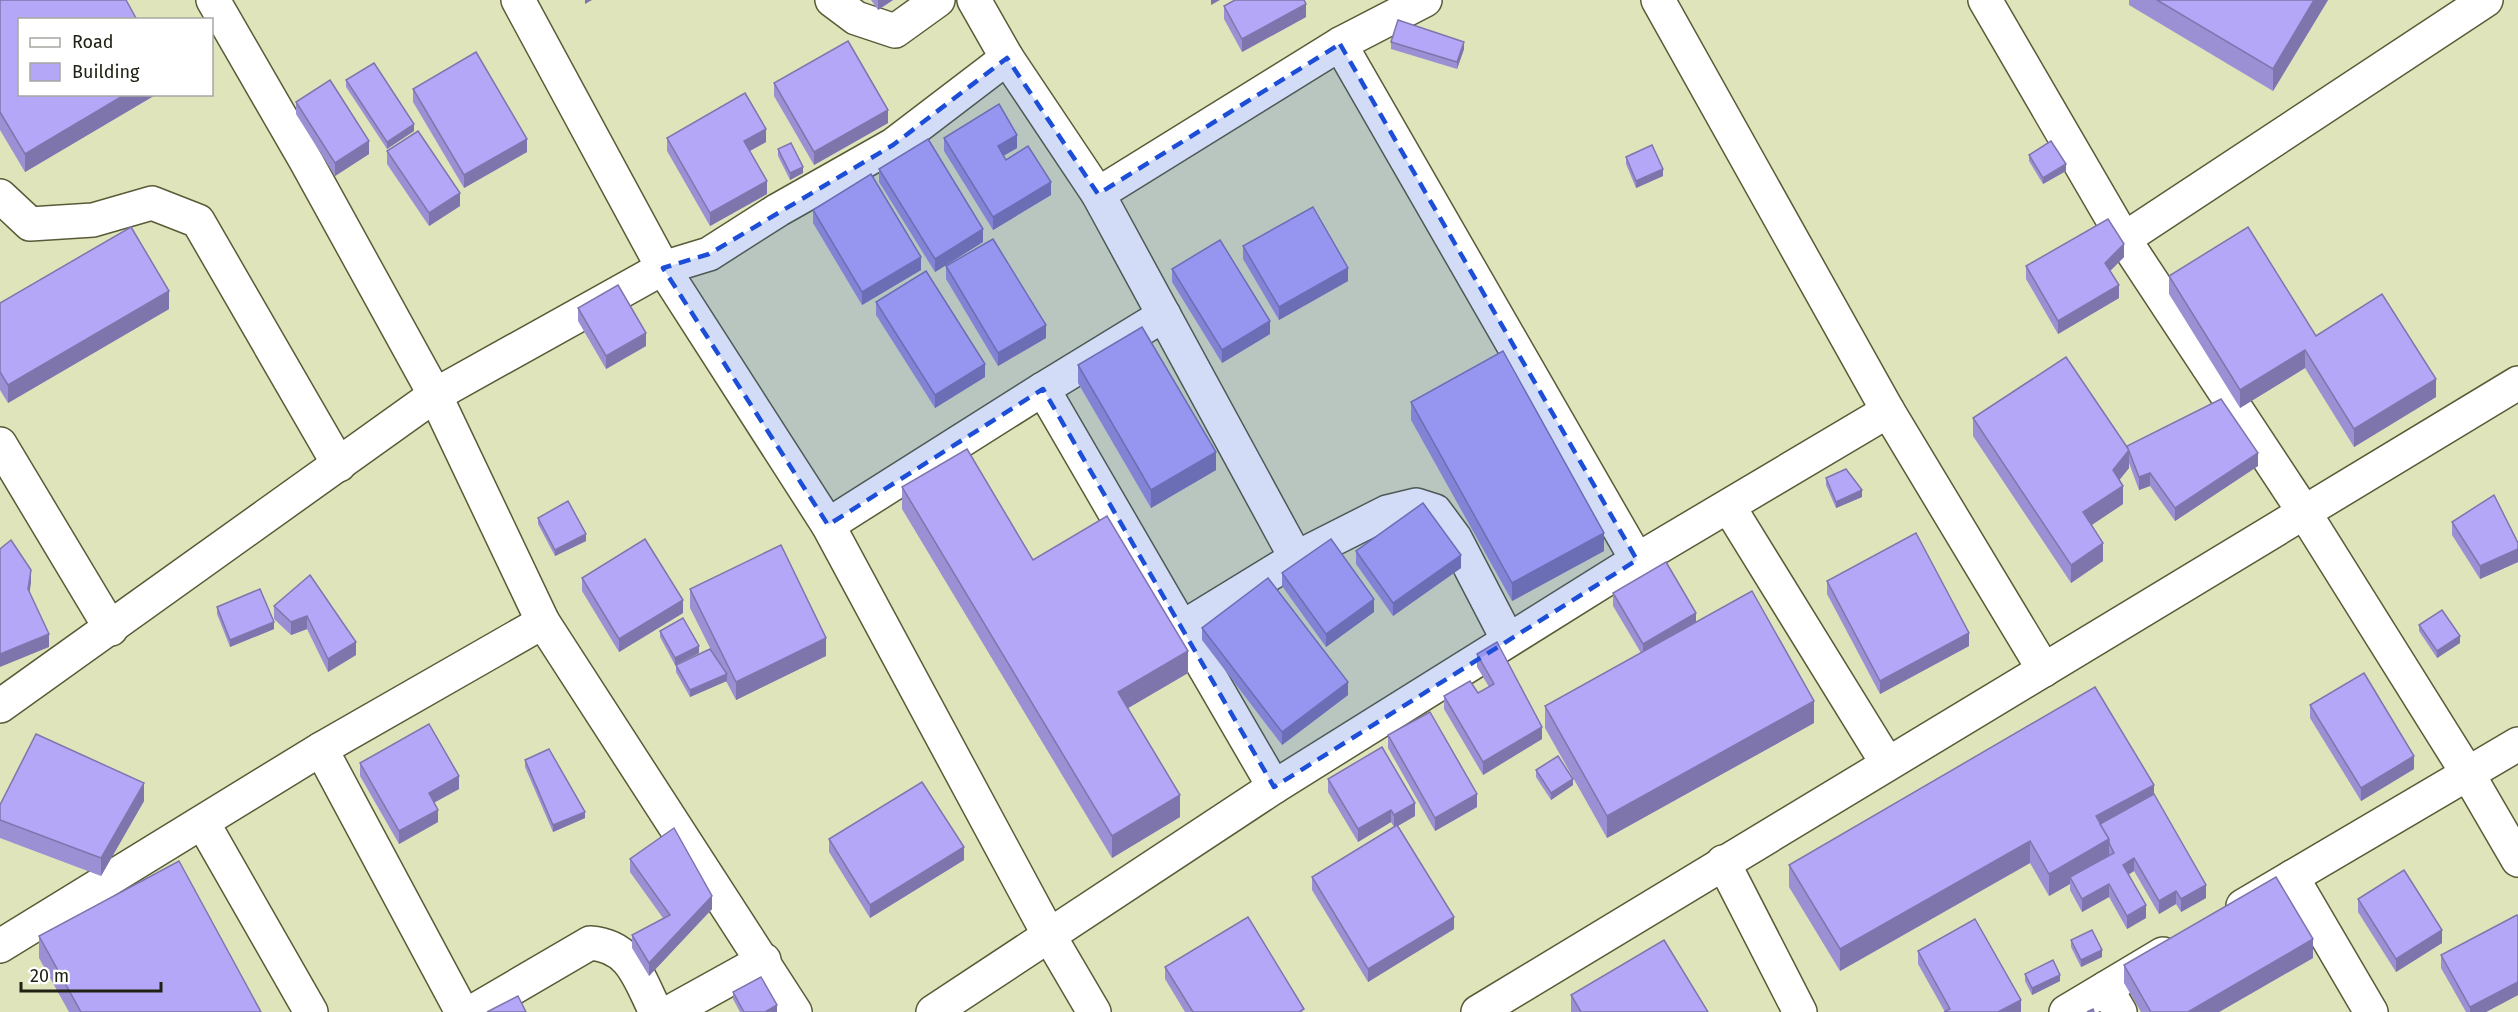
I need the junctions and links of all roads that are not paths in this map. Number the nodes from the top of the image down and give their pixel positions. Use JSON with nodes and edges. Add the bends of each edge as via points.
{"nodes":[{"id":1,"x":213,"y":0,"type":"edge"},
{"id":2,"x":518,"y":0,"type":"edge"},
{"id":3,"x":832,"y":0,"type":"edge"},
{"id":4,"x":938,"y":0,"type":"edge"},
{"id":5,"x":974,"y":0,"type":"edge"},
{"id":6,"x":1425,"y":0,"type":"edge"},
{"id":7,"x":1658,"y":0,"type":"edge"},
{"id":8,"x":1985,"y":0,"type":"edge"},
{"id":9,"x":2485,"y":0,"type":"edge"},
{"id":10,"x":1340,"y":44,"type":"junction"},
{"id":11,"x":1007,"y":58,"type":"junction"},
{"id":12,"x":1098,"y":194,"type":"junction"},
{"id":13,"x":0,"y":196,"type":"edge"},
{"id":14,"x":2124,"y":239,"type":"junction"},
{"id":15,"x":663,"y":268,"type":"junction"},
{"id":16,"x":1164,"y":315,"type":"junction"},
{"id":17,"x":2518,"y":383,"type":"edge"},
{"id":18,"x":1043,"y":388,"type":"junction"},
{"id":19,"x":435,"y":395,"type":"junction"},
{"id":20,"x":1888,"y":411,"type":"junction"},
{"id":21,"x":0,"y":444,"type":"edge"},
{"id":22,"x":339,"y":465,"type":"junction"},
{"id":23,"x":1730,"y":507,"type":"junction"},
{"id":24,"x":2304,"y":512,"type":"junction"},
{"id":25,"x":828,"y":525,"type":"junction"},
{"id":26,"x":1296,"y":558,"type":"junction"},
{"id":27,"x":1637,"y":560,"type":"junction"},
{"id":28,"x":543,"y":622,"type":"junction"},
{"id":29,"x":1183,"y":627,"type":"junction"},
{"id":30,"x":111,"y":629,"type":"junction"},
{"id":31,"x":1508,"y":640,"type":"junction"},
{"id":32,"x":2044,"y":670,"type":"junction"},
{"id":33,"x":0,"y":706,"type":"edge"},
{"id":34,"x":2518,"y":744,"type":"edge"},
{"id":35,"x":321,"y":749,"type":"junction"},
{"id":36,"x":1887,"y":763,"type":"junction"},
{"id":37,"x":2468,"y":774,"type":"junction"},
{"id":38,"x":1275,"y":787,"type":"junction"},
{"id":39,"x":203,"y":823,"type":"junction"},
{"id":40,"x":2518,"y":860,"type":"edge"},
{"id":41,"x":1723,"y":862,"type":"junction"},
{"id":42,"x":2292,"y":877,"type":"junction"},
{"id":43,"x":2214,"y":924,"type":"edge"},
{"id":44,"x":1050,"y":937,"type":"junction"},
{"id":45,"x":2184,"y":941,"type":"edge"},
{"id":46,"x":0,"y":946,"type":"edge"},
{"id":47,"x":764,"y":960,"type":"junction"},
{"id":48,"x":2113,"y":1000,"type":"edge"},
{"id":49,"x":311,"y":1012,"type":"edge"},
{"id":50,"x":462,"y":1012,"type":"edge"},
{"id":51,"x":472,"y":1012,"type":"edge"},
{"id":52,"x":656,"y":1012,"type":"edge"},
{"id":53,"x":670,"y":1012,"type":"edge"},
{"id":54,"x":795,"y":1012,"type":"edge"},
{"id":55,"x":933,"y":1012,"type":"edge"},
{"id":56,"x":1094,"y":1012,"type":"edge"},
{"id":57,"x":1478,"y":1012,"type":"edge"},
{"id":58,"x":1800,"y":1012,"type":"edge"},
{"id":59,"x":2066,"y":1012,"type":"edge"},
{"id":60,"x":2371,"y":1012,"type":"edge"}],
"edges":[{"from":1,"to":19,"type":"street"},
{"from":2,"to":15,"type":"street"},
{"from":3,"to":4,"type":"street","via":[[856,18],[895,31]]},
{"from":5,"to":11,"type":"street"},
{"from":6,"to":10,"type":"street"},
{"from":7,"to":20,"type":"street"},
{"from":8,"to":14,"type":"street"},
{"from":9,"to":14,"type":"street"},
{"from":10,"to":12,"type":"street"},
{"from":10,"to":27,"type":"street"},
{"from":11,"to":12,"type":"street"},
{"from":11,"to":15,"type":"street","via":[[894,145],[709,254]]},
{"from":12,"to":16,"type":"street"},
{"from":13,"to":22,"type":"street","via":[[30,224],[93,220],[152,203],[198,221]]},
{"from":14,"to":24,"type":"street"},
{"from":15,"to":19,"type":"street"},
{"from":15,"to":25,"type":"street"},
{"from":16,"to":18,"type":"street"},
{"from":16,"to":26,"type":"street"},
{"from":17,"to":24,"type":"street"},
{"from":18,"to":25,"type":"street"},
{"from":18,"to":29,"type":"street"},
{"from":19,"to":22,"type":"street"},
{"from":19,"to":28,"type":"street"},
{"from":20,"to":23,"type":"street"},
{"from":20,"to":32,"type":"street"},
{"from":21,"to":30,"type":"street"},
{"from":22,"to":30,"type":"street"},
{"from":23,"to":27,"type":"street"},
{"from":23,"to":36,"type":"street"},
{"from":24,"to":32,"type":"street"},
{"from":24,"to":37,"type":"street"},
{"from":25,"to":44,"type":"street"},
{"from":26,"to":29,"type":"street"},
{"from":26,"to":31,"type":"street","via":[[1387,512],[1416,505],[1435,511],[1455,538]]},
{"from":27,"to":31,"type":"street"},
{"from":28,"to":35,"type":"street"},
{"from":28,"to":47,"type":"street"},
{"from":29,"to":38,"type":"street"},
{"from":30,"to":33,"type":"street"},
{"from":31,"to":38,"type":"street"},
{"from":32,"to":36,"type":"street"},
{"from":34,"to":37,"type":"street"},
{"from":35,"to":39,"type":"street"},
{"from":35,"to":50,"type":"street"},
{"from":36,"to":41,"type":"street"},
{"from":37,"to":40,"type":"street"},
{"from":37,"to":42,"type":"street"},
{"from":38,"to":44,"type":"street"},
{"from":39,"to":46,"type":"street"},
{"from":39,"to":49,"type":"street"},
{"from":41,"to":57,"type":"street"},
{"from":41,"to":58,"type":"street"},
{"from":42,"to":43,"type":"street"},
{"from":42,"to":60,"type":"street"},
{"from":44,"to":55,"type":"street"},
{"from":44,"to":56,"type":"street"},
{"from":45,"to":48,"type":"street"},
{"from":47,"to":53,"type":"street"},
{"from":47,"to":54,"type":"street"},
{"from":48,"to":59,"type":"street"},
{"from":51,"to":52,"type":"street","via":[[590,943],[608,944],[621,952]]}]}
